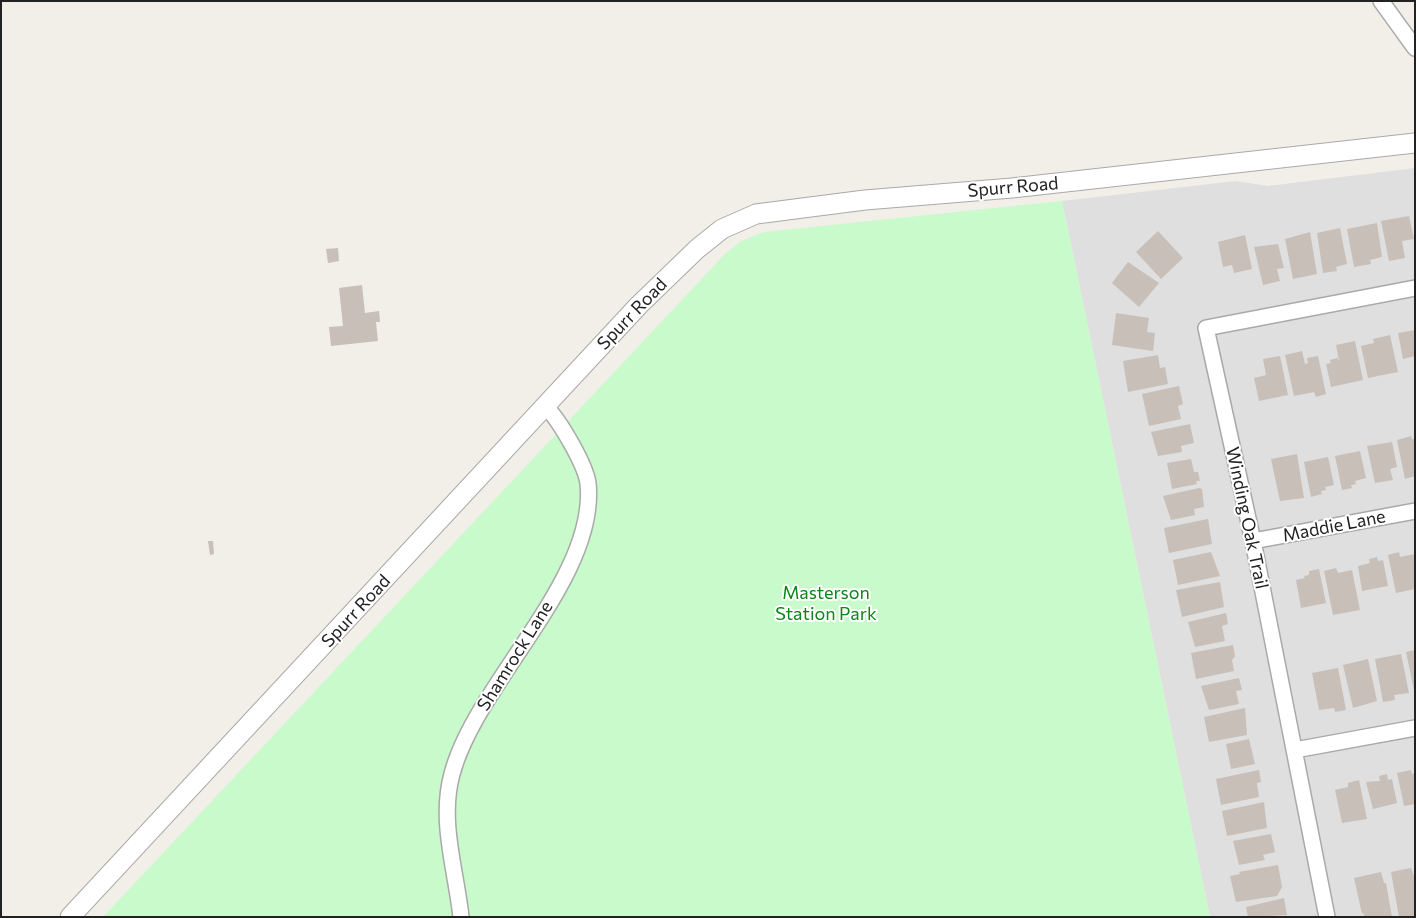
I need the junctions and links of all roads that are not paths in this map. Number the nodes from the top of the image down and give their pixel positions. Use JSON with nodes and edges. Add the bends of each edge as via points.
{"nodes":[{"id":1,"x":1381,"y":1,"type":"edge"},
{"id":2,"x":1415,"y":48,"type":"edge"},
{"id":3,"x":1415,"y":143,"type":"edge"},
{"id":4,"x":1415,"y":288,"type":"edge"},
{"id":5,"x":546,"y":407,"type":"junction"},
{"id":6,"x":1415,"y":511,"type":"edge"},
{"id":7,"x":1253,"y":541,"type":"junction"},
{"id":8,"x":1415,"y":728,"type":"edge"},
{"id":9,"x":1295,"y":750,"type":"junction"},
{"id":10,"x":70,"y":917,"type":"edge"},
{"id":11,"x":461,"y":917,"type":"edge"},
{"id":12,"x":1327,"y":917,"type":"edge"}],
"edges":[{"from":1,"to":2,"type":"street"},
{"from":3,"to":5,"type":"street","name":"Spurr Road","via":[[756,214],[722,229],[697,249],[639,305]]},
{"from":4,"to":7,"type":"street","name":"Winding Oak Trail","via":[[1206,328]]},
{"from":5,"to":10,"type":"street","name":"Spurr Road"},
{"from":5,"to":11,"type":"street","name":"Shamrock Lane","via":[[575,450],[588,482],[585,523],[564,576],[473,724],[452,773],[447,796],[448,824]]},
{"from":6,"to":7,"type":"street","name":"Maddie Lane"},
{"from":7,"to":9,"type":"street","name":"Winding Oak Trail"},
{"from":8,"to":9,"type":"street"},
{"from":9,"to":12,"type":"street","name":"Winding Oak Trail"}]}
